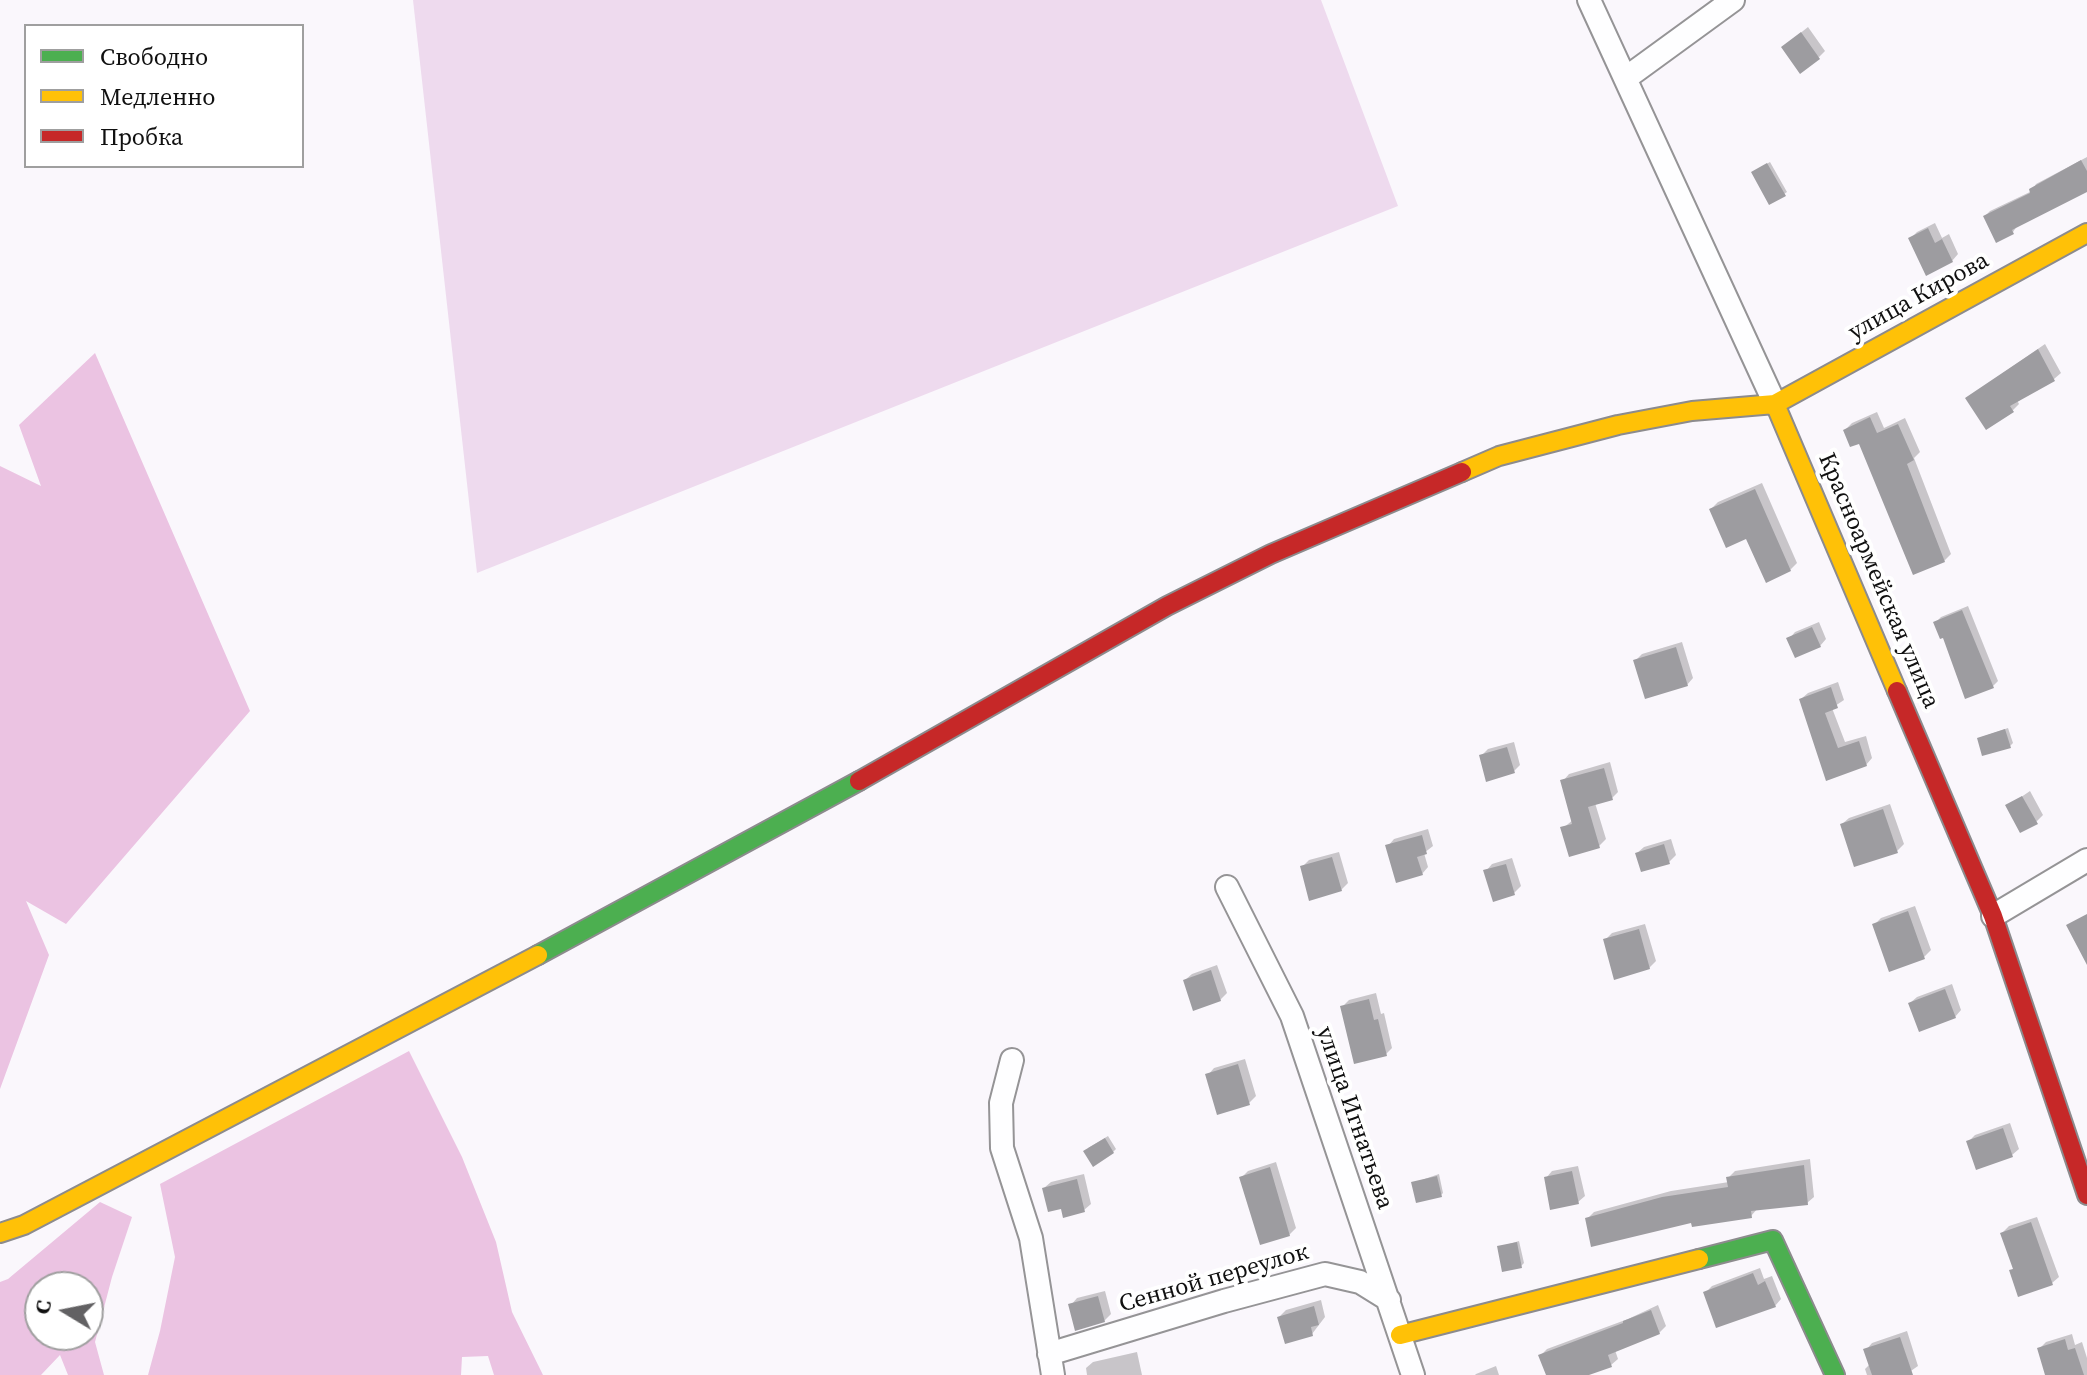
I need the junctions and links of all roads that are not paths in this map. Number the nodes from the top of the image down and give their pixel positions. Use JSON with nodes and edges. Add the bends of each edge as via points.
{"nodes":[{"id":1,"x":1589,"y":0,"type":"edge"},
{"id":2,"x":1733,"y":0,"type":"edge"},
{"id":3,"x":1626,"y":78,"type":"junction"},
{"id":4,"x":2087,"y":233,"type":"edge"},
{"id":5,"x":1775,"y":404,"type":"junction"},
{"id":6,"x":2087,"y":860,"type":"edge"},
{"id":7,"x":1227,"y":887,"type":"dead end"},
{"id":8,"x":1993,"y":916,"type":"junction"},
{"id":9,"x":1012,"y":1060,"type":"dead end"},
{"id":10,"x":2087,"y":1195,"type":"edge"},
{"id":11,"x":0,"y":1233,"type":"edge"},
{"id":12,"x":1389,"y":1300,"type":"junction"},
{"id":13,"x":1400,"y":1335,"type":"junction"},
{"id":14,"x":1051,"y":1365,"type":"edge"},
{"id":15,"x":1413,"y":1375,"type":"edge"},
{"id":16,"x":1835,"y":1375,"type":"edge"}],
"edges":[{"from":1,"to":3,"type":"street","name":"Красноармейская улица"},
{"from":2,"to":3,"type":"street"},
{"from":3,"to":5,"type":"street","name":"Красноармейская улица"},
{"from":4,"to":5,"type":"street","name":"улица Кирова"},
{"from":5,"to":8,"type":"street","name":"Красноармейская улица"},
{"from":5,"to":11,"type":"street","via":[[1665,416],[1499,456],[1271,554],[1167,606],[547,950],[65,1204]]},
{"from":6,"to":8,"type":"street"},
{"from":7,"to":12,"type":"street","name":"улица Игнатьева","via":[[1292,1016]]},
{"from":8,"to":10,"type":"street","name":"Красноармейская улица"},
{"from":9,"to":14,"type":"street","via":[[1001,1103],[1002,1148],[1031,1238]]},
{"from":12,"to":13,"type":"street","name":"улица Игнатьева"},
{"from":12,"to":14,"type":"street","name":"Сенной переулок","via":[[1360,1282],[1325,1274],[1224,1301]]},
{"from":13,"to":15,"type":"street","name":"улица Игнатьева"},
{"from":13,"to":16,"type":"street","via":[[1773,1240]]}]}
